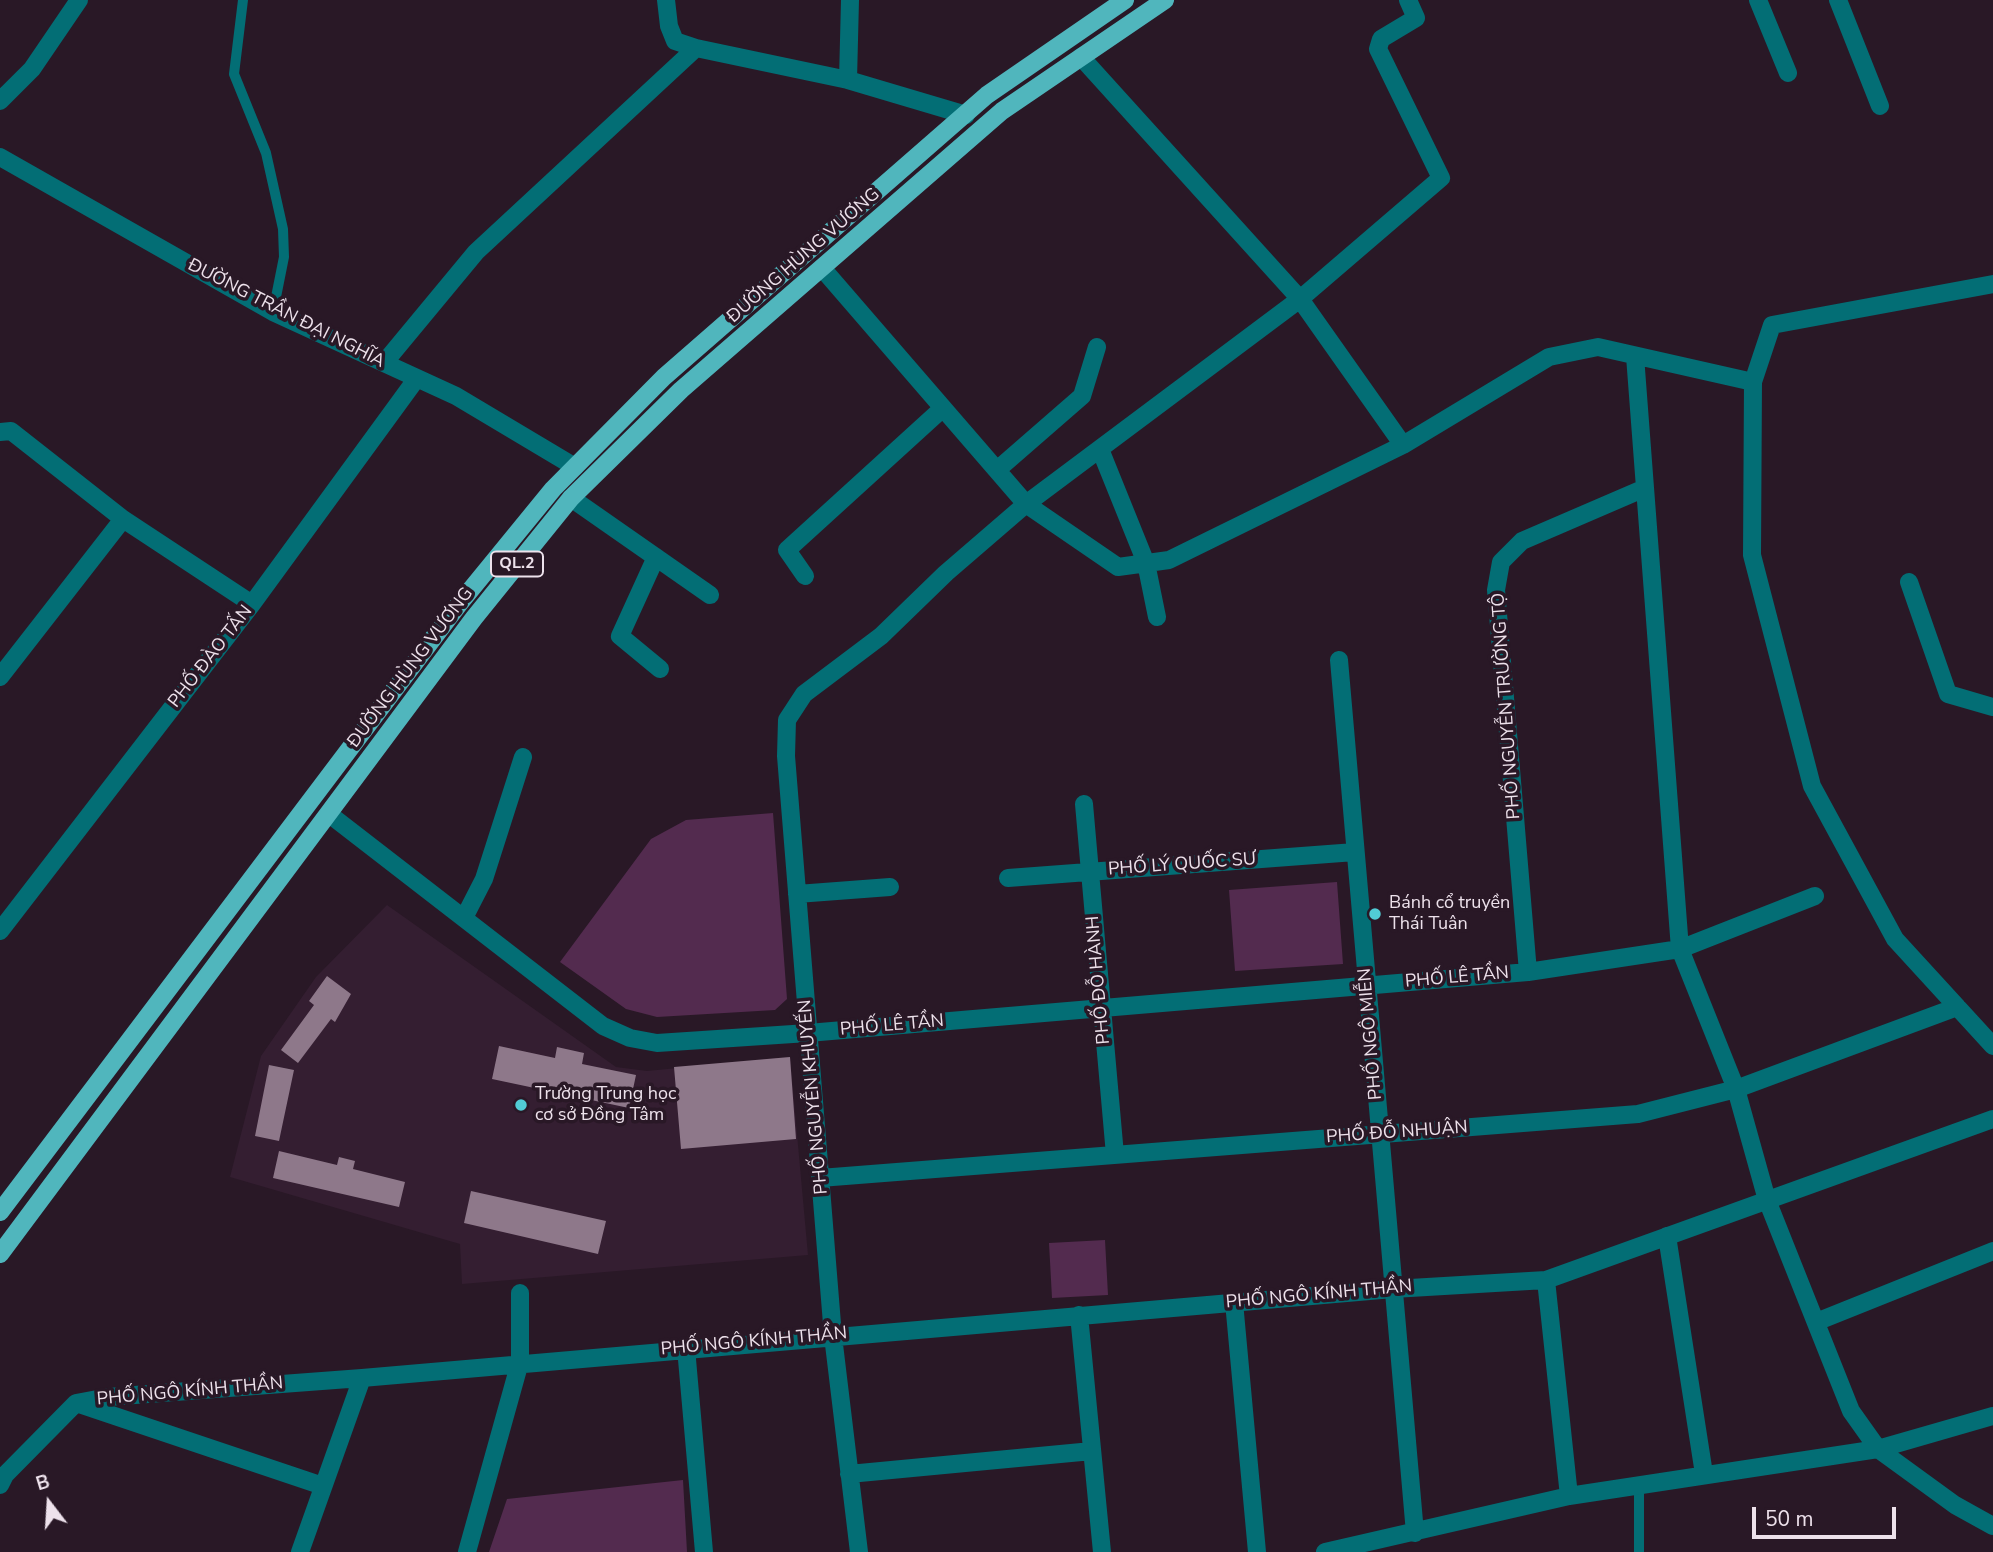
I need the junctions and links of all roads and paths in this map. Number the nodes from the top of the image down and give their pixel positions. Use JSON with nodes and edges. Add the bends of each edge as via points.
{"nodes":[{"id":1,"x":79,"y":0,"type":"edge"},
{"id":2,"x":243,"y":0,"type":"edge"},
{"id":3,"x":666,"y":0,"type":"edge"},
{"id":4,"x":850,"y":0,"type":"edge"},
{"id":5,"x":1125,"y":0,"type":"edge"},
{"id":6,"x":1165,"y":0,"type":"edge"},
{"id":7,"x":1408,"y":0,"type":"edge"},
{"id":8,"x":1758,"y":0,"type":"edge"},
{"id":9,"x":1838,"y":0,"type":"edge"},
{"id":10,"x":696,"y":48,"type":"junction"},
{"id":11,"x":1081,"y":57,"type":"junction"},
{"id":12,"x":1788,"y":74,"type":"dead end"},
{"id":13,"x":848,"y":80,"type":"junction"},
{"id":14,"x":0,"y":101,"type":"edge"},
{"id":15,"x":1880,"y":106,"type":"dead end"},
{"id":16,"x":966,"y":115,"type":"junction"},
{"id":17,"x":0,"y":157,"type":"edge"},
{"id":18,"x":822,"y":268,"type":"junction"},
{"id":19,"x":1993,"y":284,"type":"edge"},
{"id":20,"x":1300,"y":299,"type":"junction"},
{"id":21,"x":274,"y":312,"type":"junction"},
{"id":22,"x":1097,"y":347,"type":"dead end"},
{"id":23,"x":1635,"y":356,"type":"junction"},
{"id":24,"x":384,"y":363,"type":"junction"},
{"id":25,"x":418,"y":379,"type":"junction"},
{"id":26,"x":1753,"y":382,"type":"junction"},
{"id":27,"x":943,"y":408,"type":"junction"},
{"id":28,"x":0,"y":432,"type":"edge"},
{"id":29,"x":1403,"y":445,"type":"junction"},
{"id":30,"x":1100,"y":449,"type":"junction"},
{"id":31,"x":575,"y":467,"type":"junction"},
{"id":32,"x":997,"y":470,"type":"junction"},
{"id":33,"x":592,"y":477,"type":"junction"},
{"id":34,"x":1645,"y":488,"type":"junction"},
{"id":35,"x":571,"y":498,"type":"junction"},
{"id":36,"x":1026,"y":503,"type":"junction"},
{"id":37,"x":123,"y":519,"type":"junction"},
{"id":38,"x":656,"y":557,"type":"junction"},
{"id":39,"x":1146,"y":564,"type":"junction"},
{"id":40,"x":805,"y":576,"type":"dead end"},
{"id":41,"x":1909,"y":582,"type":"dead end"},
{"id":42,"x":710,"y":595,"type":"dead end"},
{"id":43,"x":252,"y":604,"type":"junction"},
{"id":44,"x":1157,"y":617,"type":"dead end"},
{"id":45,"x":1339,"y":660,"type":"dead end"},
{"id":46,"x":660,"y":669,"type":"dead end"},
{"id":47,"x":0,"y":677,"type":"edge"},
{"id":48,"x":1993,"y":707,"type":"edge"},
{"id":49,"x":523,"y":757,"type":"dead end"},
{"id":50,"x":1084,"y":804,"type":"dead end"},
{"id":51,"x":329,"y":814,"type":"junction"},
{"id":52,"x":1355,"y":852,"type":"junction"},
{"id":53,"x":1090,"y":872,"type":"junction"},
{"id":54,"x":1008,"y":878,"type":"dead end"},
{"id":55,"x":890,"y":887,"type":"dead end"},
{"id":56,"x":797,"y":894,"type":"junction"},
{"id":57,"x":1815,"y":896,"type":"dead end"},
{"id":58,"x":465,"y":916,"type":"junction"},
{"id":59,"x":0,"y":931,"type":"edge"},
{"id":60,"x":1680,"y":949,"type":"junction"},
{"id":61,"x":1528,"y":972,"type":"junction"},
{"id":62,"x":1367,"y":986,"type":"junction"},
{"id":63,"x":1957,"y":1007,"type":"junction"},
{"id":64,"x":1102,"y":1008,"type":"junction"},
{"id":65,"x":808,"y":1033,"type":"junction"},
{"id":66,"x":1993,"y":1046,"type":"edge"},
{"id":67,"x":1736,"y":1089,"type":"junction"},
{"id":68,"x":1993,"y":1119,"type":"edge"},
{"id":69,"x":1380,"y":1134,"type":"junction"},
{"id":70,"x":1115,"y":1155,"type":"junction"},
{"id":71,"x":820,"y":1178,"type":"junction"},
{"id":72,"x":1767,"y":1200,"type":"junction"},
{"id":73,"x":0,"y":1212,"type":"edge"},
{"id":74,"x":1667,"y":1236,"type":"junction"},
{"id":75,"x":1993,"y":1251,"type":"edge"},
{"id":76,"x":0,"y":1254,"type":"edge"},
{"id":77,"x":1546,"y":1280,"type":"junction"},
{"id":78,"x":1392,"y":1289,"type":"junction"},
{"id":79,"x":520,"y":1293,"type":"dead end"},
{"id":80,"x":1234,"y":1302,"type":"junction"},
{"id":81,"x":1079,"y":1315,"type":"junction"},
{"id":82,"x":1816,"y":1322,"type":"junction"},
{"id":83,"x":833,"y":1336,"type":"junction"},
{"id":84,"x":686,"y":1348,"type":"junction"},
{"id":85,"x":520,"y":1362,"type":"junction"},
{"id":86,"x":362,"y":1378,"type":"junction"},
{"id":87,"x":76,"y":1403,"type":"junction"},
{"id":88,"x":1993,"y":1416,"type":"edge"},
{"id":89,"x":1878,"y":1449,"type":"junction"},
{"id":90,"x":1092,"y":1451,"type":"junction"},
{"id":91,"x":849,"y":1474,"type":"junction"},
{"id":92,"x":1704,"y":1474,"type":"junction"},
{"id":93,"x":1639,"y":1483,"type":"junction"},
{"id":94,"x":0,"y":1485,"type":"edge"},
{"id":95,"x":323,"y":1486,"type":"junction"},
{"id":96,"x":1569,"y":1496,"type":"junction"},
{"id":97,"x":1993,"y":1526,"type":"edge"},
{"id":98,"x":1415,"y":1533,"type":"junction"},
{"id":99,"x":1359,"y":1548,"type":"edge"},
{"id":100,"x":300,"y":1552,"type":"edge"},
{"id":101,"x":467,"y":1552,"type":"edge"},
{"id":102,"x":704,"y":1552,"type":"edge"},
{"id":103,"x":859,"y":1552,"type":"edge"},
{"id":104,"x":1102,"y":1552,"type":"edge"},
{"id":105,"x":1257,"y":1552,"type":"edge"},
{"id":106,"x":1325,"y":1552,"type":"edge"},
{"id":107,"x":1639,"y":1552,"type":"edge"}],
"edges":[{"from":1,"to":14,"type":"street","via":[[32,69]]},
{"from":2,"to":21,"type":"lane","via":[[234,74],[266,153],[283,229],[284,257]]},
{"from":3,"to":10,"type":"street","via":[[675,41]]},
{"from":4,"to":13,"type":"street"},
{"from":5,"to":16,"type":"main road","name":"ĐƯỜNG HÙNG VƯƠNG","number":"QL.2","via":[[987,94]]},
{"from":6,"to":11,"type":"main road","name":"ĐƯỜNG HÙNG VƯƠNG","number":"QL.2"},
{"from":7,"to":20,"type":"street","name":"PHỐ NGUYỄN KHUYẾN","via":[[1416,18],[1381,39],[1378,49],[1441,178]]},
{"from":8,"to":12,"type":"street"},
{"from":9,"to":15,"type":"street"},
{"from":10,"to":13,"type":"street"},
{"from":10,"to":24,"type":"street","via":[[475,252]]},
{"from":11,"to":18,"type":"main road","name":"ĐƯỜNG HÙNG VƯƠNG","number":"QL.2","via":[[1002,111]]},
{"from":11,"to":20,"type":"street"},
{"from":13,"to":16,"type":"street"},
{"from":16,"to":31,"type":"main road","name":"ĐƯỜNG HÙNG VƯƠNG","number":"QL.2","via":[[664,377]]},
{"from":17,"to":21,"type":"street","name":"ĐƯỜNG TRẦN ĐẠI NGHĨA"},
{"from":18,"to":27,"type":"street"},
{"from":18,"to":33,"type":"main road","name":"ĐƯỜNG HÙNG VƯƠNG","number":"QL.2","via":[[681,390]]},
{"from":19,"to":26,"type":"street","via":[[1772,326]]},
{"from":20,"to":29,"type":"street"},
{"from":20,"to":30,"type":"street","name":"PHỐ NGUYỄN KHUYẾN"},
{"from":21,"to":24,"type":"street","name":"ĐƯỜNG TRẦN ĐẠI NGHĨA"},
{"from":22,"to":32,"type":"street","via":[[1082,396]]},
{"from":23,"to":26,"type":"street"},
{"from":23,"to":29,"type":"street","via":[[1598,347],[1549,357]]},
{"from":23,"to":34,"type":"street"},
{"from":24,"to":25,"type":"street","name":"ĐƯỜNG TRẦN ĐẠI NGHĨA"},
{"from":25,"to":31,"type":"street","name":"ĐƯỜNG TRẦN ĐẠI NGHĨA","via":[[456,396]]},
{"from":25,"to":43,"type":"street","name":"PHỐ ĐÀO TẤN"},
{"from":26,"to":63,"type":"street","via":[[1752,555],[1812,786],[1895,939]]},
{"from":27,"to":32,"type":"street"},
{"from":27,"to":40,"type":"street","via":[[787,550]]},
{"from":28,"to":37,"type":"street","via":[[11,431]]},
{"from":29,"to":39,"type":"street","via":[[1169,560]]},
{"from":30,"to":36,"type":"street","name":"PHỐ NGUYỄN KHUYẾN"},
{"from":30,"to":39,"type":"street"},
{"from":31,"to":33,"type":"main road"},
{"from":31,"to":73,"type":"main road","name":"ĐƯỜNG HÙNG VƯƠNG","number":"QL.2","via":[[459,604]]},
{"from":32,"to":36,"type":"street"},
{"from":33,"to":35,"type":"main road","name":"ĐƯỜNG HÙNG VƯƠNG","number":"QL.2"},
{"from":34,"to":60,"type":"street"},
{"from":34,"to":61,"type":"street","name":"PHỐ NGUYỄN TRƯỜNG TỘ","via":[[1522,541],[1501,562],[1496,590]]},
{"from":35,"to":38,"type":"street"},
{"from":35,"to":51,"type":"main road","name":"ĐƯỜNG HÙNG VƯƠNG","number":"QL.2","via":[[474,618]]},
{"from":36,"to":39,"type":"street","via":[[1118,567]]},
{"from":36,"to":56,"type":"street","name":"PHỐ NGUYỄN KHUYẾN","via":[[881,636],[804,694],[787,720]]},
{"from":37,"to":43,"type":"street"},
{"from":37,"to":47,"type":"street"},
{"from":38,"to":42,"type":"street"},
{"from":38,"to":46,"type":"street","via":[[620,636]]},
{"from":39,"to":44,"type":"street"},
{"from":41,"to":48,"type":"street","via":[[1948,694]]},
{"from":43,"to":59,"type":"street","name":"PHỐ ĐÀO TẤN"},
{"from":45,"to":52,"type":"street","name":"PHỐ NGÔ MIỄN"},
{"from":49,"to":58,"type":"street","via":[[484,879]]},
{"from":50,"to":53,"type":"street","name":"PHỐ ĐỖ HÀNH"},
{"from":51,"to":58,"type":"street","name":"PHỐ LÊ TẦN"},
{"from":51,"to":76,"type":"main road","name":"ĐƯỜNG HÙNG VƯƠNG","number":"QL.2"},
{"from":52,"to":53,"type":"street","name":"PHỐ LÝ QUỐC SƯ"},
{"from":52,"to":62,"type":"street","name":"PHỐ NGÔ MIỄN"},
{"from":53,"to":54,"type":"street","name":"PHỐ LÝ QUỐC SƯ"},
{"from":53,"to":64,"type":"street","name":"PHỐ ĐỖ HÀNH"},
{"from":55,"to":56,"type":"street"},
{"from":56,"to":65,"type":"street","name":"PHỐ NGUYỄN KHUYẾN"},
{"from":57,"to":60,"type":"street","name":"PHỐ LÊ TẦN"},
{"from":58,"to":65,"type":"street","name":"PHỐ LÊ TẦN","via":[[603,1026],[630,1038],[657,1043]]},
{"from":60,"to":61,"type":"street","name":"PHỐ LÊ TẦN"},
{"from":60,"to":67,"type":"street"},
{"from":61,"to":62,"type":"street","name":"PHỐ LÊ TẦN"},
{"from":62,"to":64,"type":"street","name":"PHỐ LÊ TẦN"},
{"from":62,"to":69,"type":"street","name":"PHỐ NGÔ MIỄN"},
{"from":63,"to":66,"type":"street"},
{"from":63,"to":67,"type":"street","name":"PHỐ ĐỖ NHUẬN"},
{"from":64,"to":65,"type":"street","name":"PHỐ LÊ TẦN"},
{"from":64,"to":70,"type":"street","name":"PHỐ ĐỖ HÀNH"},
{"from":65,"to":71,"type":"street","name":"PHỐ NGUYỄN KHUYẾN"},
{"from":67,"to":69,"type":"street","name":"PHỐ ĐỖ NHUẬN","via":[[1638,1114]]},
{"from":67,"to":72,"type":"street"},
{"from":68,"to":72,"type":"street","name":"PHỐ NGÔ KÍNH THẦN"},
{"from":69,"to":70,"type":"street","name":"PHỐ ĐỖ NHUẬN"},
{"from":69,"to":78,"type":"street","name":"PHỐ NGÔ MIỄN"},
{"from":70,"to":71,"type":"street","name":"PHỐ ĐỖ NHUẬN"},
{"from":71,"to":83,"type":"street","name":"PHỐ NGUYỄN KHUYẾN"},
{"from":72,"to":74,"type":"street","name":"PHỐ NGÔ KÍNH THẦN"},
{"from":72,"to":82,"type":"street"},
{"from":74,"to":77,"type":"street","name":"PHỐ NGÔ KÍNH THẦN"},
{"from":74,"to":92,"type":"street"},
{"from":75,"to":82,"type":"street"},
{"from":77,"to":78,"type":"street","name":"PHỐ NGÔ KÍNH THẦN"},
{"from":77,"to":96,"type":"street"},
{"from":78,"to":80,"type":"street","name":"PHỐ NGÔ KÍNH THẦN"},
{"from":78,"to":98,"type":"street","name":"PHỐ NGÔ MIỄN"},
{"from":79,"to":85,"type":"street"},
{"from":80,"to":81,"type":"street","name":"PHỐ NGÔ KÍNH THẦN"},
{"from":80,"to":105,"type":"street"},
{"from":81,"to":83,"type":"street","name":"PHỐ NGÔ KÍNH THẦN"},
{"from":81,"to":90,"type":"street"},
{"from":82,"to":89,"type":"street","via":[[1852,1411]]},
{"from":83,"to":84,"type":"street","name":"PHỐ NGÔ KÍNH THẦN"},
{"from":83,"to":91,"type":"street","name":"PHỐ NGUYỄN KHUYẾN"},
{"from":84,"to":85,"type":"street","name":"PHỐ NGÔ KÍNH THẦN"},
{"from":84,"to":102,"type":"street"},
{"from":85,"to":86,"type":"street","name":"PHỐ NGÔ KÍNH THẦN"},
{"from":85,"to":101,"type":"street"},
{"from":86,"to":87,"type":"street","name":"PHỐ NGÔ KÍNH THẦN"},
{"from":86,"to":95,"type":"street"},
{"from":87,"to":94,"type":"street","name":"PHỐ NGÔ KÍNH THẦN"},
{"from":87,"to":95,"type":"street"},
{"from":88,"to":89,"type":"street"},
{"from":89,"to":92,"type":"street"},
{"from":89,"to":97,"type":"street","via":[[1955,1505]]},
{"from":90,"to":91,"type":"street"},
{"from":90,"to":104,"type":"street"},
{"from":91,"to":103,"type":"street","name":"PHỐ NGUYỄN KHUYẾN"},
{"from":92,"to":93,"type":"street"},
{"from":93,"to":96,"type":"street"},
{"from":93,"to":107,"type":"lane"},
{"from":95,"to":100,"type":"street"},
{"from":96,"to":98,"type":"street"},
{"from":98,"to":99,"type":"street"},
{"from":99,"to":106,"type":"street"}]}
